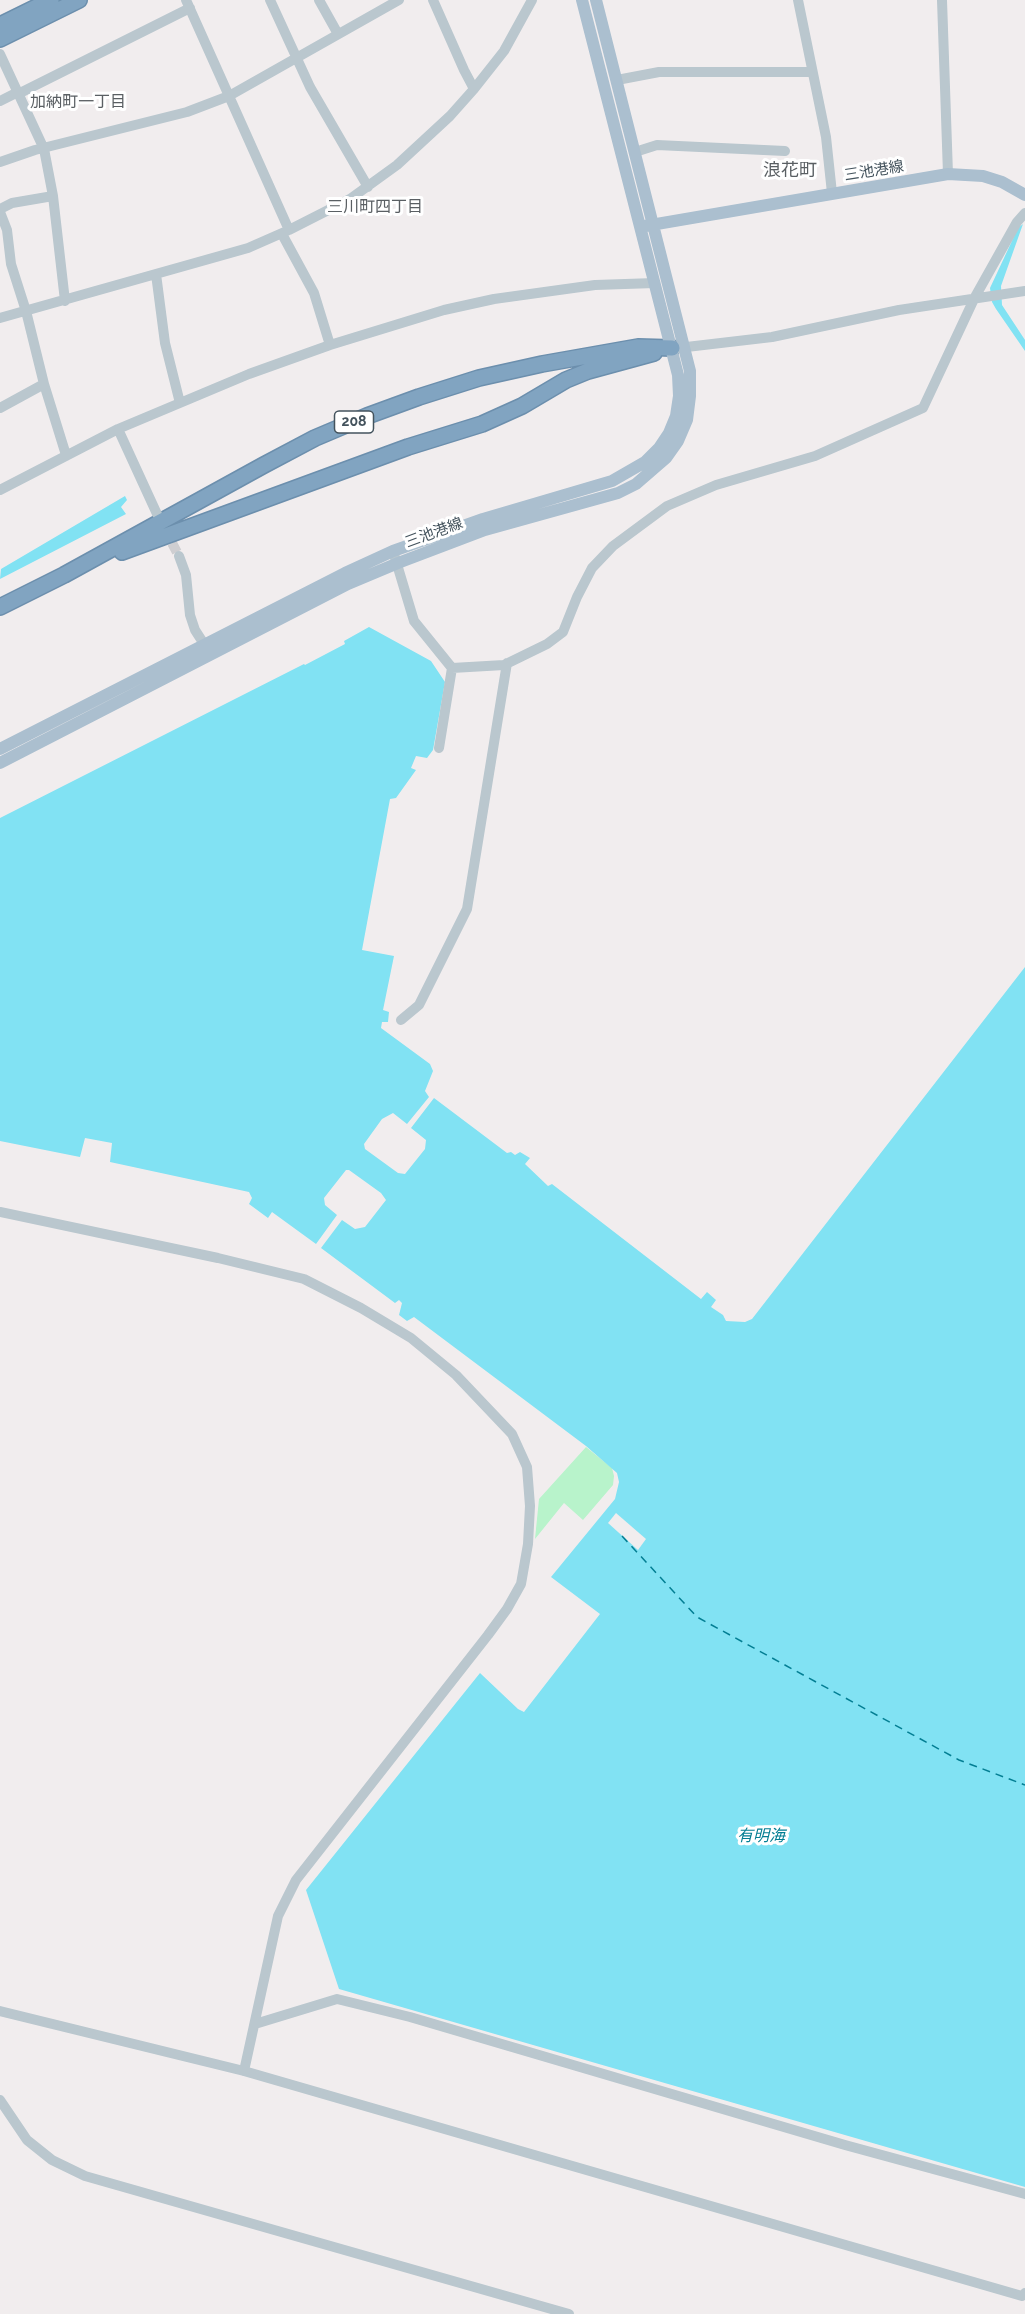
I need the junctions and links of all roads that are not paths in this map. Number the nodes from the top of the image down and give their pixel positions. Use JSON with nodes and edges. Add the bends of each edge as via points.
{"nodes":[{"id":1,"x":51,"y":0,"type":"edge"},
{"id":2,"x":80,"y":0,"type":"edge"},
{"id":3,"x":270,"y":0,"type":"edge"},
{"id":4,"x":319,"y":0,"type":"edge"},
{"id":5,"x":399,"y":0,"type":"edge"},
{"id":6,"x":433,"y":0,"type":"edge"},
{"id":7,"x":582,"y":0,"type":"edge"},
{"id":8,"x":596,"y":0,"type":"edge"},
{"id":9,"x":798,"y":0,"type":"edge"},
{"id":10,"x":942,"y":0,"type":"edge"},
{"id":11,"x":529,"y":2,"type":"edge"},
{"id":12,"x":188,"y":4,"type":"edge"},
{"id":13,"x":0,"y":25,"type":"edge"},
{"id":14,"x":338,"y":34,"type":"junction"},
{"id":15,"x":0,"y":39,"type":"edge"},
{"id":16,"x":0,"y":54,"type":"edge"},
{"id":17,"x":296,"y":57,"type":"junction"},
{"id":18,"x":812,"y":72,"type":"junction"},
{"id":19,"x":617,"y":80,"type":"junction"},
{"id":20,"x":474,"y":89,"type":"junction"},
{"id":21,"x":18,"y":93,"type":"junction"},
{"id":22,"x":229,"y":96,"type":"junction"},
{"id":23,"x":0,"y":101,"type":"edge"},
{"id":24,"x":44,"y":149,"type":"junction"},
{"id":25,"x":785,"y":151,"type":"dead end"},
{"id":26,"x":635,"y":152,"type":"junction"},
{"id":27,"x":0,"y":162,"type":"edge"},
{"id":28,"x":948,"y":174,"type":"junction"},
{"id":29,"x":368,"y":186,"type":"junction"},
{"id":30,"x":832,"y":193,"type":"junction"},
{"id":31,"x":1025,"y":195,"type":"edge"},
{"id":32,"x":53,"y":196,"type":"junction"},
{"id":33,"x":0,"y":210,"type":"edge"},
{"id":34,"x":1025,"y":213,"type":"edge"},
{"id":35,"x":654,"y":225,"type":"junction"},
{"id":36,"x":641,"y":227,"type":"junction"},
{"id":37,"x":3,"y":231,"type":"edge"},
{"id":38,"x":286,"y":232,"type":"junction"},
{"id":39,"x":156,"y":274,"type":"junction"},
{"id":40,"x":655,"y":283,"type":"junction"},
{"id":41,"x":1025,"y":291,"type":"edge"},
{"id":42,"x":975,"y":297,"type":"junction"},
{"id":43,"x":64,"y":301,"type":"junction"},
{"id":44,"x":26,"y":310,"type":"junction"},
{"id":45,"x":0,"y":318,"type":"edge"},
{"id":46,"x":330,"y":345,"type":"junction"},
{"id":47,"x":678,"y":347,"type":"junction"},
{"id":48,"x":44,"y":384,"type":"junction"},
{"id":49,"x":180,"y":403,"type":"junction"},
{"id":50,"x":0,"y":408,"type":"edge"},
{"id":51,"x":118,"y":429,"type":"junction"},
{"id":52,"x":66,"y":455,"type":"junction"},
{"id":53,"x":0,"y":490,"type":"edge"},
{"id":54,"x":157,"y":513,"type":"dead end"},
{"id":55,"x":178,"y":556,"type":"tunnel mouth"},
{"id":56,"x":396,"y":557,"type":"junction"},
{"id":57,"x":64,"y":575,"type":"junction"},
{"id":58,"x":0,"y":607,"type":"edge"},
{"id":59,"x":204,"y":644,"type":"junction"},
{"id":60,"x":507,"y":663,"type":"junction"},
{"id":61,"x":452,"y":668,"type":"junction"},
{"id":62,"x":439,"y":748,"type":"dead end"},
{"id":63,"x":0,"y":749,"type":"edge"},
{"id":64,"x":0,"y":763,"type":"edge"},
{"id":65,"x":401,"y":1020,"type":"dead end"},
{"id":66,"x":0,"y":1212,"type":"edge"},
{"id":67,"x":0,"y":2011,"type":"edge"},
{"id":68,"x":255,"y":2024,"type":"junction"},
{"id":69,"x":243,"y":2071,"type":"junction"},
{"id":70,"x":0,"y":2100,"type":"edge"},
{"id":71,"x":1025,"y":2194,"type":"edge"},
{"id":72,"x":1025,"y":2293,"type":"edge"},
{"id":73,"x":569,"y":2314,"type":"edge"}],
"edges":[{"from":1,"to":13,"type":"highway"},
{"from":2,"to":15,"type":"highway"},
{"from":3,"to":17,"type":"street"},
{"from":4,"to":14,"type":"street"},
{"from":5,"to":14,"type":"street"},
{"from":6,"to":20,"type":"street"},
{"from":7,"to":36,"type":"main road","name":"三池港線"},
{"from":8,"to":19,"type":"main road","name":"三池港線"},
{"from":9,"to":18,"type":"street"},
{"from":10,"to":28,"type":"street"},
{"from":11,"to":20,"type":"street","via":[[504,51]]},
{"from":12,"to":21,"type":"street"},
{"from":12,"to":22,"type":"street"},
{"from":14,"to":17,"type":"street"},
{"from":16,"to":21,"type":"street"},
{"from":17,"to":22,"type":"street"},
{"from":17,"to":29,"type":"street","via":[[329,123]]},
{"from":18,"to":19,"type":"street","via":[[659,72]]},
{"from":18,"to":30,"type":"street","via":[[826,137]]},
{"from":19,"to":26,"type":"main road","name":"三池港線"},
{"from":20,"to":29,"type":"street","via":[[424,142]]},
{"from":21,"to":23,"type":"street"},
{"from":21,"to":24,"type":"street"},
{"from":22,"to":24,"type":"street","via":[[187,112]]},
{"from":22,"to":38,"type":"street"},
{"from":24,"to":27,"type":"street"},
{"from":24,"to":32,"type":"street"},
{"from":25,"to":26,"type":"street","via":[[657,146]]},
{"from":26,"to":35,"type":"main road","name":"三池港線"},
{"from":28,"to":30,"type":"main road","name":"三池港線"},
{"from":28,"to":31,"type":"main road","name":"三池港線","via":[[983,176]]},
{"from":29,"to":38,"type":"street"},
{"from":30,"to":35,"type":"main road","name":"三池港線"},
{"from":32,"to":33,"type":"street","via":[[12,203]]},
{"from":32,"to":43,"type":"street"},
{"from":33,"to":37,"type":"street"},
{"from":34,"to":42,"type":"street"},
{"from":35,"to":36,"type":"main road","name":"三池港線"},
{"from":35,"to":47,"type":"main road","name":"三池港線"},
{"from":36,"to":40,"type":"main road","name":"三池港線"},
{"from":37,"to":44,"type":"street"},
{"from":38,"to":39,"type":"street","via":[[248,248]]},
{"from":38,"to":46,"type":"street","via":[[314,293]]},
{"from":39,"to":43,"type":"street"},
{"from":39,"to":49,"type":"street","via":[[165,343]]},
{"from":40,"to":46,"type":"street","via":[[595,285],[494,299]]},
{"from":40,"to":47,"type":"main road","name":"三池港線"},
{"from":41,"to":42,"type":"street"},
{"from":42,"to":47,"type":"street","via":[[772,337]]},
{"from":42,"to":60,"type":"street","via":[[923,408],[815,456],[716,485],[667,506],[613,546],[592,568],[563,632]]},
{"from":43,"to":44,"type":"street"},
{"from":44,"to":45,"type":"street"},
{"from":44,"to":48,"type":"street"},
{"from":46,"to":49,"type":"street"},
{"from":47,"to":56,"type":"main road","name":"三池港線","via":[[675,416],[669,433],[645,462],[612,482],[483,519]]},
{"from":47,"to":57,"type":"highway","number":"208","via":[[588,371],[501,417],[408,447]]},
{"from":47,"to":57,"type":"highway","number":"208","via":[[638,347],[542,364],[478,378],[388,408],[315,438]]},
{"from":48,"to":50,"type":"street"},
{"from":48,"to":52,"type":"street"},
{"from":49,"to":51,"type":"street"},
{"from":51,"to":52,"type":"street"},
{"from":51,"to":54,"type":"street"},
{"from":52,"to":53,"type":"street"},
{"from":55,"to":59,"type":"street","via":[[186,575],[190,615]]},
{"from":56,"to":59,"type":"main road","name":"三池港線","via":[[299,594]]},
{"from":56,"to":61,"type":"street","via":[[414,621]]},
{"from":56,"to":64,"type":"main road","name":"三池港線"},
{"from":57,"to":58,"type":"highway","number":"208"},
{"from":59,"to":63,"type":"main road","name":"三池港線"},
{"from":60,"to":61,"type":"street"},
{"from":60,"to":65,"type":"street","via":[[467,909],[419,1005]]},
{"from":61,"to":62,"type":"street"},
{"from":66,"to":68,"type":"street","via":[[304,1279],[411,1338],[456,1375],[512,1434],[526,1467],[530,1516],[521,1584],[488,1635],[296,1880],[278,1916]]},
{"from":67,"to":69,"type":"street"},
{"from":68,"to":69,"type":"street"},
{"from":68,"to":71,"type":"street","via":[[337,1999]]},
{"from":69,"to":72,"type":"street","via":[[1022,2296]]},
{"from":70,"to":73,"type":"street","via":[[27,2140],[52,2160],[85,2176]]}]}
